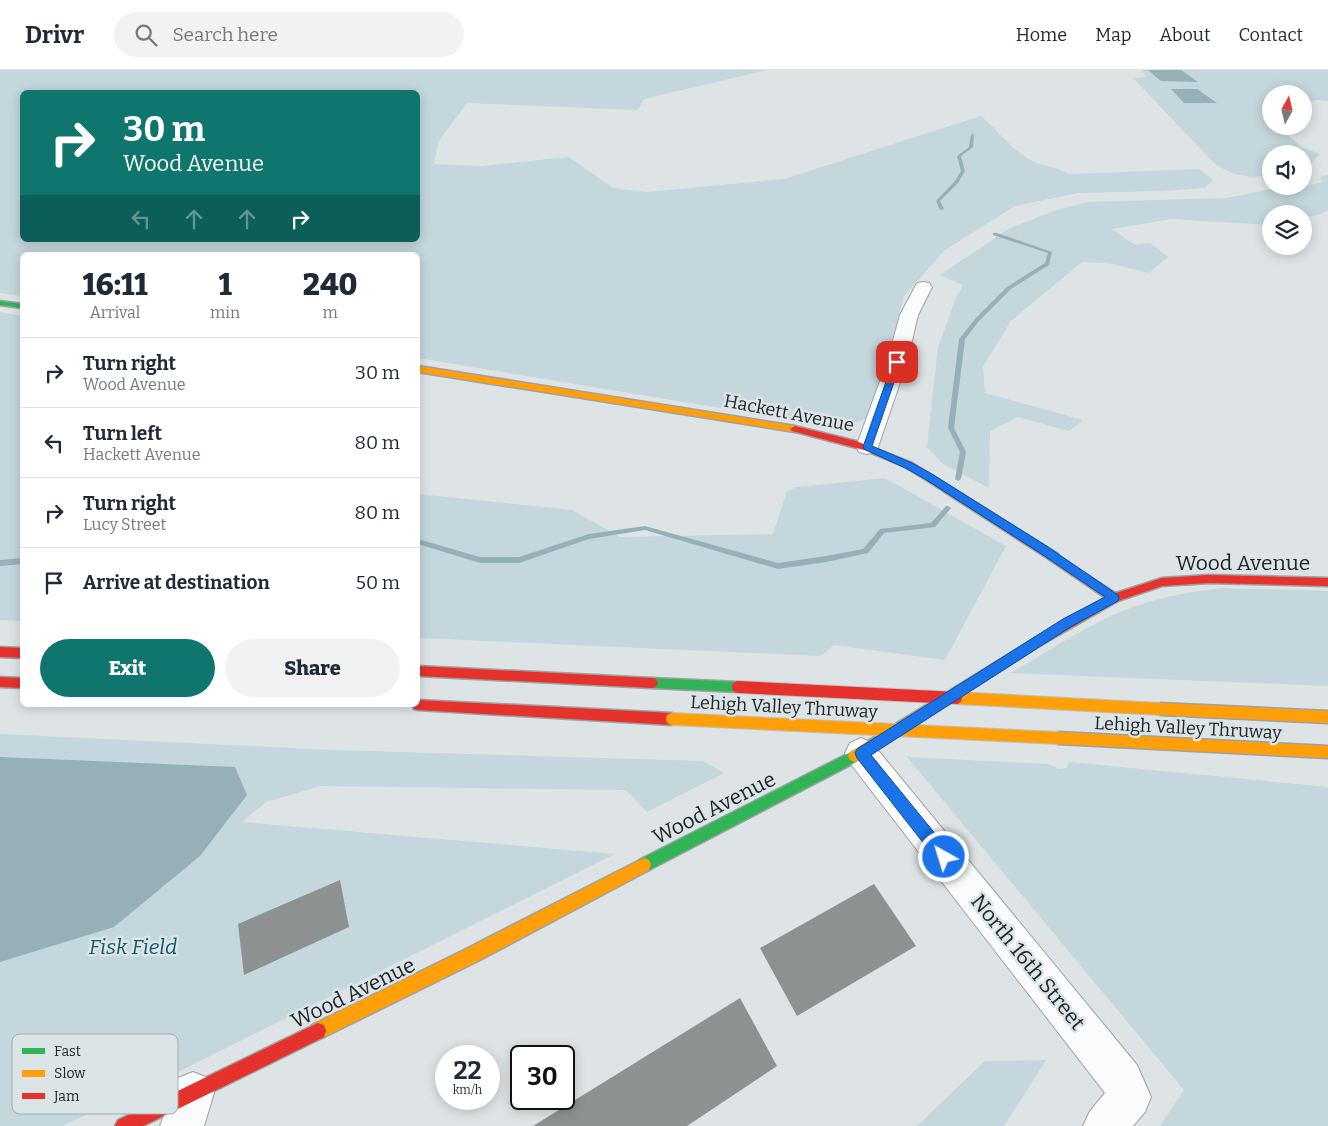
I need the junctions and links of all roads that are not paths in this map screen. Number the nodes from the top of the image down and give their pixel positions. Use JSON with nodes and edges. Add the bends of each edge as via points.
{"nodes":[{"id":1,"x":923,"y":287,"type":"dead end"},
{"id":2,"x":0,"y":303,"type":"edge"},
{"id":3,"x":20,"y":306,"type":"edge"},
{"id":4,"x":420,"y":369,"type":"edge"},
{"id":5,"x":867,"y":447,"type":"junction"},
{"id":6,"x":1328,"y":582,"type":"edge"},
{"id":7,"x":1114,"y":598,"type":"junction"},
{"id":8,"x":0,"y":652,"type":"edge"},
{"id":9,"x":20,"y":653,"type":"edge"},
{"id":10,"x":420,"y":672,"type":"edge"},
{"id":11,"x":0,"y":682,"type":"edge"},
{"id":12,"x":20,"y":684,"type":"edge"},
{"id":13,"x":420,"y":705,"type":"edge"},
{"id":14,"x":1328,"y":717,"type":"edge"},
{"id":15,"x":1328,"y":752,"type":"edge"},
{"id":16,"x":861,"y":753,"type":"junction"},
{"id":17,"x":188,"y":1109,"type":"edge"},
{"id":18,"x":169,"y":1114,"type":"edge"},
{"id":19,"x":124,"y":1126,"type":"edge"},
{"id":20,"x":1105,"y":1126,"type":"edge"}],
"edges":[{"from":1,"to":5,"type":"street","via":[[909,315],[897,362]]},
{"from":2,"to":3,"type":"main road"},
{"from":4,"to":5,"type":"main road","name":"Hackett Avenue","via":[[791,428]]},
{"from":5,"to":7,"type":"main road","name":"Hackett Avenue","via":[[909,465]]},
{"from":6,"to":7,"type":"main road","name":"Wood Avenue","via":[[1248,578],[1162,582]]},
{"from":7,"to":16,"type":"main road","name":"Wood Avenue","via":[[1068,623]]},
{"from":8,"to":9,"type":"main road"},
{"from":10,"to":14,"type":"main road","name":"Lehigh Valley Thruway","bridge":true},
{"from":11,"to":12,"type":"main road"},
{"from":13,"to":15,"type":"main road","name":"Lehigh Valley Thruway","bridge":true},
{"from":16,"to":17,"type":"main road","name":"Wood Avenue","via":[[472,955]]},
{"from":16,"to":20,"type":"street","name":"North 16th Street","via":[[1122,1080],[1130,1097]]},
{"from":18,"to":19,"type":"main road","name":"Wood Avenue"}]}
